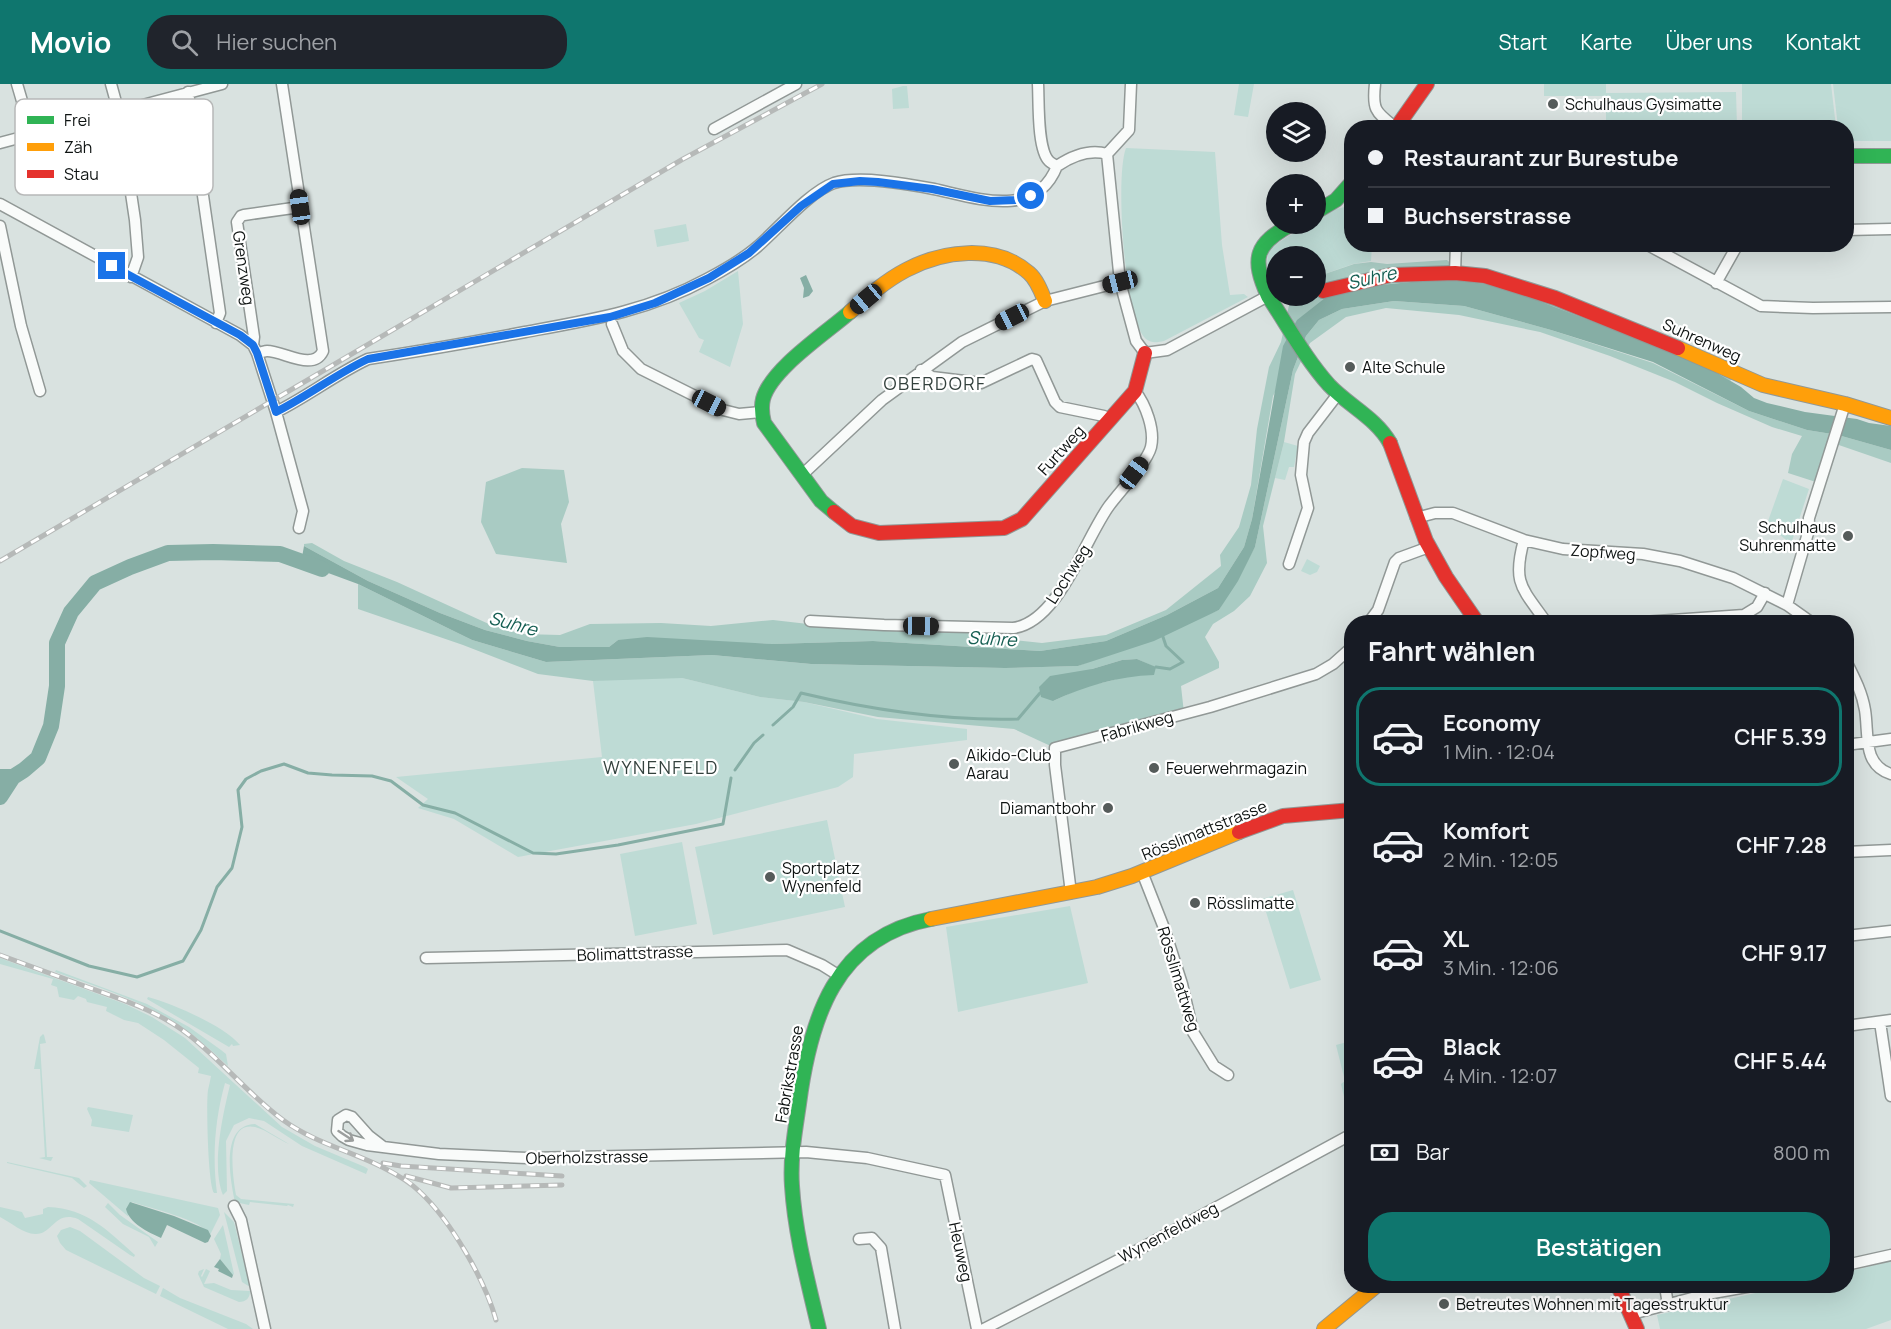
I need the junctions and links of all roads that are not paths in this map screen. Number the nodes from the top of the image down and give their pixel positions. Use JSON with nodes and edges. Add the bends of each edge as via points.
{"nodes":[{"id":1,"x":17,"y":84,"type":"edge"},
{"id":2,"x":111,"y":84,"type":"edge"},
{"id":3,"x":222,"y":84,"type":"edge"},
{"id":4,"x":282,"y":84,"type":"edge"},
{"id":5,"x":796,"y":84,"type":"edge"},
{"id":6,"x":1038,"y":84,"type":"edge"},
{"id":7,"x":1131,"y":84,"type":"edge"},
{"id":8,"x":1375,"y":84,"type":"edge"},
{"id":9,"x":1427,"y":84,"type":"edge"},
{"id":10,"x":188,"y":92,"type":"junction"},
{"id":11,"x":21,"y":99,"type":"edge"},
{"id":12,"x":115,"y":99,"type":"edge"},
{"id":13,"x":165,"y":99,"type":"edge"},
{"id":14,"x":189,"y":99,"type":"edge"},
{"id":15,"x":1385,"y":120,"type":"edge"},
{"id":16,"x":1402,"y":120,"type":"edge"},
{"id":17,"x":714,"y":129,"type":"dead end"},
{"id":18,"x":15,"y":139,"type":"edge"},
{"id":19,"x":0,"y":143,"type":"edge"},
{"id":20,"x":1107,"y":154,"type":"junction"},
{"id":21,"x":1854,"y":156,"type":"edge"},
{"id":22,"x":1891,"y":156,"type":"edge"},
{"id":23,"x":1057,"y":166,"type":"junction"},
{"id":24,"x":1344,"y":191,"type":"edge"},
{"id":25,"x":131,"y":195,"type":"edge"},
{"id":26,"x":203,"y":195,"type":"edge"},
{"id":27,"x":1326,"y":206,"type":"edge"},
{"id":28,"x":0,"y":207,"type":"edge"},
{"id":29,"x":300,"y":207,"type":"junction"},
{"id":30,"x":0,"y":226,"type":"edge"},
{"id":31,"x":1854,"y":230,"type":"edge"},
{"id":32,"x":1891,"y":230,"type":"edge"},
{"id":33,"x":1272,"y":234,"type":"edge"},
{"id":34,"x":1456,"y":252,"type":"edge"},
{"id":35,"x":1660,"y":252,"type":"edge"},
{"id":36,"x":1733,"y":252,"type":"edge"},
{"id":37,"x":1455,"y":273,"type":"junction"},
{"id":38,"x":130,"y":276,"type":"junction"},
{"id":39,"x":1120,"y":282,"type":"junction"},
{"id":40,"x":1716,"y":283,"type":"junction"},
{"id":41,"x":1326,"y":290,"type":"edge"},
{"id":42,"x":1266,"y":292,"type":"edge"},
{"id":43,"x":1266,"y":297,"type":"edge"},
{"id":44,"x":1045,"y":301,"type":"junction"},
{"id":45,"x":1275,"y":306,"type":"edge"},
{"id":46,"x":1891,"y":308,"type":"edge"},
{"id":47,"x":216,"y":323,"type":"junction"},
{"id":48,"x":612,"y":324,"type":"dead end"},
{"id":49,"x":255,"y":349,"type":"junction"},
{"id":50,"x":1145,"y":352,"type":"junction"},
{"id":51,"x":921,"y":370,"type":"junction"},
{"id":52,"x":40,"y":391,"type":"dead end"},
{"id":53,"x":1135,"y":391,"type":"junction"},
{"id":54,"x":1338,"y":394,"type":"junction"},
{"id":55,"x":1844,"y":407,"type":"junction"},
{"id":56,"x":276,"y":412,"type":"junction"},
{"id":57,"x":761,"y":412,"type":"junction"},
{"id":58,"x":1891,"y":418,"type":"edge"},
{"id":59,"x":1109,"y":420,"type":"junction"},
{"id":60,"x":803,"y":474,"type":"junction"},
{"id":61,"x":1416,"y":518,"type":"junction"},
{"id":62,"x":298,"y":528,"type":"dead end"},
{"id":63,"x":1524,"y":540,"type":"junction"},
{"id":64,"x":1429,"y":547,"type":"junction"},
{"id":65,"x":1289,"y":564,"type":"dead end"},
{"id":66,"x":1766,"y":593,"type":"junction"},
{"id":67,"x":1787,"y":605,"type":"junction"},
{"id":68,"x":1374,"y":615,"type":"edge"},
{"id":69,"x":1473,"y":615,"type":"edge"},
{"id":70,"x":1541,"y":615,"type":"edge"},
{"id":71,"x":1744,"y":615,"type":"edge"},
{"id":72,"x":1801,"y":615,"type":"edge"},
{"id":73,"x":810,"y":621,"type":"dead end"},
{"id":74,"x":1344,"y":654,"type":"edge"},
{"id":75,"x":1854,"y":678,"type":"edge"},
{"id":76,"x":1891,"y":739,"type":"edge"},
{"id":77,"x":1867,"y":742,"type":"junction"},
{"id":78,"x":1854,"y":744,"type":"edge"},
{"id":79,"x":1891,"y":774,"type":"edge"},
{"id":80,"x":1344,"y":811,"type":"edge"},
{"id":81,"x":1891,"y":850,"type":"edge"},
{"id":82,"x":1854,"y":852,"type":"edge"},
{"id":83,"x":1143,"y":872,"type":"junction"},
{"id":84,"x":1071,"y":893,"type":"junction"},
{"id":85,"x":1891,"y":931,"type":"edge"},
{"id":86,"x":1854,"y":935,"type":"edge"},
{"id":87,"x":426,"y":958,"type":"dead end"},
{"id":88,"x":838,"y":975,"type":"junction"},
{"id":89,"x":1885,"y":1021,"type":"edge"},
{"id":90,"x":1854,"y":1025,"type":"edge"},
{"id":91,"x":1889,"y":1067,"type":"edge"},
{"id":92,"x":1228,"y":1076,"type":"dead end"},
{"id":93,"x":1891,"y":1096,"type":"edge"},
{"id":94,"x":1344,"y":1138,"type":"edge"},
{"id":95,"x":382,"y":1146,"type":"dead end"},
{"id":96,"x":792,"y":1153,"type":"junction"},
{"id":97,"x":945,"y":1175,"type":"joint"},
{"id":98,"x":234,"y":1206,"type":"dead end"},
{"id":99,"x":859,"y":1239,"type":"dead end"},
{"id":100,"x":1891,"y":1255,"type":"edge"},
{"id":101,"x":1854,"y":1263,"type":"edge"},
{"id":102,"x":1368,"y":1293,"type":"edge"},
{"id":103,"x":1622,"y":1293,"type":"edge"},
{"id":104,"x":1666,"y":1293,"type":"edge"},
{"id":105,"x":1721,"y":1293,"type":"edge"},
{"id":106,"x":1668,"y":1305,"type":"junction"},
{"id":107,"x":1632,"y":1314,"type":"junction"},
{"id":108,"x":265,"y":1329,"type":"edge"},
{"id":109,"x":819,"y":1329,"type":"edge"},
{"id":110,"x":895,"y":1329,"type":"edge"},
{"id":111,"x":977,"y":1329,"type":"edge"},
{"id":112,"x":984,"y":1329,"type":"edge"},
{"id":113,"x":1324,"y":1329,"type":"edge"},
{"id":114,"x":1637,"y":1329,"type":"edge"}],
"edges":[{"from":1,"to":11,"type":"street"},
{"from":2,"to":12,"type":"street"},
{"from":3,"to":10,"type":"street"},
{"from":4,"to":29,"type":"street"},
{"from":5,"to":17,"type":"street"},
{"from":6,"to":23,"type":"street","via":[[1041,143],[1049,162]]},
{"from":7,"to":20,"type":"street","via":[[1129,130]]},
{"from":8,"to":15,"type":"street","via":[[1375,109]]},
{"from":9,"to":16,"type":"street"},
{"from":10,"to":13,"type":"street"},
{"from":10,"to":14,"type":"street"},
{"from":18,"to":19,"type":"street"},
{"from":20,"to":23,"type":"street","via":[[1075,156]]},
{"from":20,"to":39,"type":"street"},
{"from":21,"to":22,"type":"street"},
{"from":23,"to":56,"type":"street","via":[[1046,187],[1031,196],[1000,202],[878,182],[833,184],[801,206],[749,253],[679,293],[610,317],[368,359]]},
{"from":24,"to":27,"type":"street"},
{"from":25,"to":38,"type":"street","via":[[138,257]]},
{"from":26,"to":47,"type":"street","via":[[220,313]]},
{"from":28,"to":38,"type":"street"},
{"from":29,"to":49,"type":"street","name":"Grenzweg","via":[[244,215],[237,222]]},
{"from":29,"to":49,"type":"street","via":[[323,351],[314,360]]},
{"from":30,"to":52,"type":"street","via":[[21,326]]},
{"from":31,"to":32,"type":"street"},
{"from":33,"to":42,"type":"street","via":[[1260,249],[1258,267]]},
{"from":34,"to":37,"type":"street"},
{"from":35,"to":40,"type":"street"},
{"from":36,"to":40,"type":"street"},
{"from":37,"to":41,"type":"street","name":"Suhrenweg","via":[[1391,275]]},
{"from":37,"to":55,"type":"street","name":"Suhrenweg","via":[[1478,275],[1555,298],[1763,385]]},
{"from":38,"to":47,"type":"street"},
{"from":39,"to":44,"type":"street"},
{"from":39,"to":50,"type":"street","via":[[1136,341]]},
{"from":40,"to":46,"type":"street","via":[[1769,308]]},
{"from":43,"to":50,"type":"street","via":[[1167,350]]},
{"from":44,"to":51,"type":"street","via":[[962,342]]},
{"from":44,"to":57,"type":"street","via":[[1030,274],[1009,260],[970,254],[925,260],[901,272],[796,358],[765,393]]},
{"from":45,"to":54,"type":"street"},
{"from":47,"to":49,"type":"street","via":[[240,335]]},
{"from":48,"to":57,"type":"street","via":[[622,351],[641,369],[723,410],[739,414]]},
{"from":49,"to":56,"type":"street"},
{"from":50,"to":53,"type":"street","name":"Furtweg"},
{"from":51,"to":59,"type":"street","name":"Furtweg","via":[[932,377],[981,383],[1036,360],[1054,402],[1060,407]]},
{"from":51,"to":60,"type":"street","via":[[866,414]]},
{"from":53,"to":59,"type":"street","name":"Furtweg"},
{"from":53,"to":73,"type":"street","name":"Lochweg","via":[[1151,428],[1150,450],[1108,507],[1069,578],[1039,616],[1013,628]]},
{"from":54,"to":61,"type":"street","via":[[1385,436]]},
{"from":54,"to":65,"type":"street","via":[[1306,438],[1301,475],[1308,508]]},
{"from":55,"to":58,"type":"street","name":"Suhrenweg"},
{"from":55,"to":67,"type":"street"},
{"from":56,"to":62,"type":"street","via":[[303,511]]},
{"from":57,"to":60,"type":"street","name":"Furtweg","via":[[773,437]]},
{"from":59,"to":60,"type":"street","name":"Furtweg","via":[[1022,519],[1004,528],[879,533],[852,526],[821,501]]},
{"from":61,"to":63,"type":"street","name":"Zopfweg","via":[[1453,513]]},
{"from":61,"to":64,"type":"street"},
{"from":63,"to":66,"type":"street","name":"Zopfweg","via":[[1563,549],[1671,559],[1724,574]]},
{"from":63,"to":70,"type":"street","via":[[1518,574]]},
{"from":64,"to":68,"type":"street","via":[[1395,562]]},
{"from":64,"to":69,"type":"street"},
{"from":66,"to":67,"type":"street","name":"Zopfweg"},
{"from":66,"to":71,"type":"street","via":[[1757,607]]},
{"from":67,"to":72,"type":"street","name":"Zopfweg"},
{"from":74,"to":84,"type":"street","name":"Fabrikweg","via":[[1316,674],[1210,707],[1055,747]]},
{"from":75,"to":77,"type":"street","via":[[1865,709]]},
{"from":76,"to":77,"type":"street"},
{"from":77,"to":78,"type":"street"},
{"from":77,"to":79,"type":"street","via":[[1874,762]]},
{"from":80,"to":83,"type":"street","name":"Rösslimattstrasse","via":[[1271,819]]},
{"from":81,"to":82,"type":"street"},
{"from":83,"to":84,"type":"street","name":"Rösslimattstrasse"},
{"from":83,"to":92,"type":"street","name":"Rösslimattweg","via":[[1182,984],[1193,1032],[1214,1066]]},
{"from":84,"to":88,"type":"street","name":"Fabrikstrasse","via":[[898,927],[862,950]]},
{"from":85,"to":86,"type":"street"},
{"from":87,"to":88,"type":"street","name":"Bolimattstrasse","via":[[787,950]]},
{"from":88,"to":96,"type":"street","name":"Fabrikstrasse","via":[[818,1013],[808,1047]]},
{"from":89,"to":90,"type":"street"},
{"from":89,"to":91,"type":"street"},
{"from":91,"to":93,"type":"street"},
{"from":94,"to":112,"type":"street","name":"Wynenfeldweg"},
{"from":95,"to":96,"type":"street","name":"Oberholzstrasse","via":[[439,1154],[527,1158]]},
{"from":96,"to":97,"type":"street","name":"Oberholzstrasse","via":[[867,1158]]},
{"from":96,"to":109,"type":"street","name":"Fabrikstrasse","via":[[793,1197]]},
{"from":97,"to":111,"type":"street","name":"Heuweg"},
{"from":98,"to":108,"type":"street"},
{"from":99,"to":110,"type":"street","via":[[872,1238],[881,1248]]},
{"from":100,"to":101,"type":"street"},
{"from":102,"to":113,"type":"street"},
{"from":103,"to":107,"type":"street"},
{"from":104,"to":106,"type":"street"},
{"from":105,"to":106,"type":"street"},
{"from":106,"to":107,"type":"street"},
{"from":107,"to":114,"type":"street"}]}
